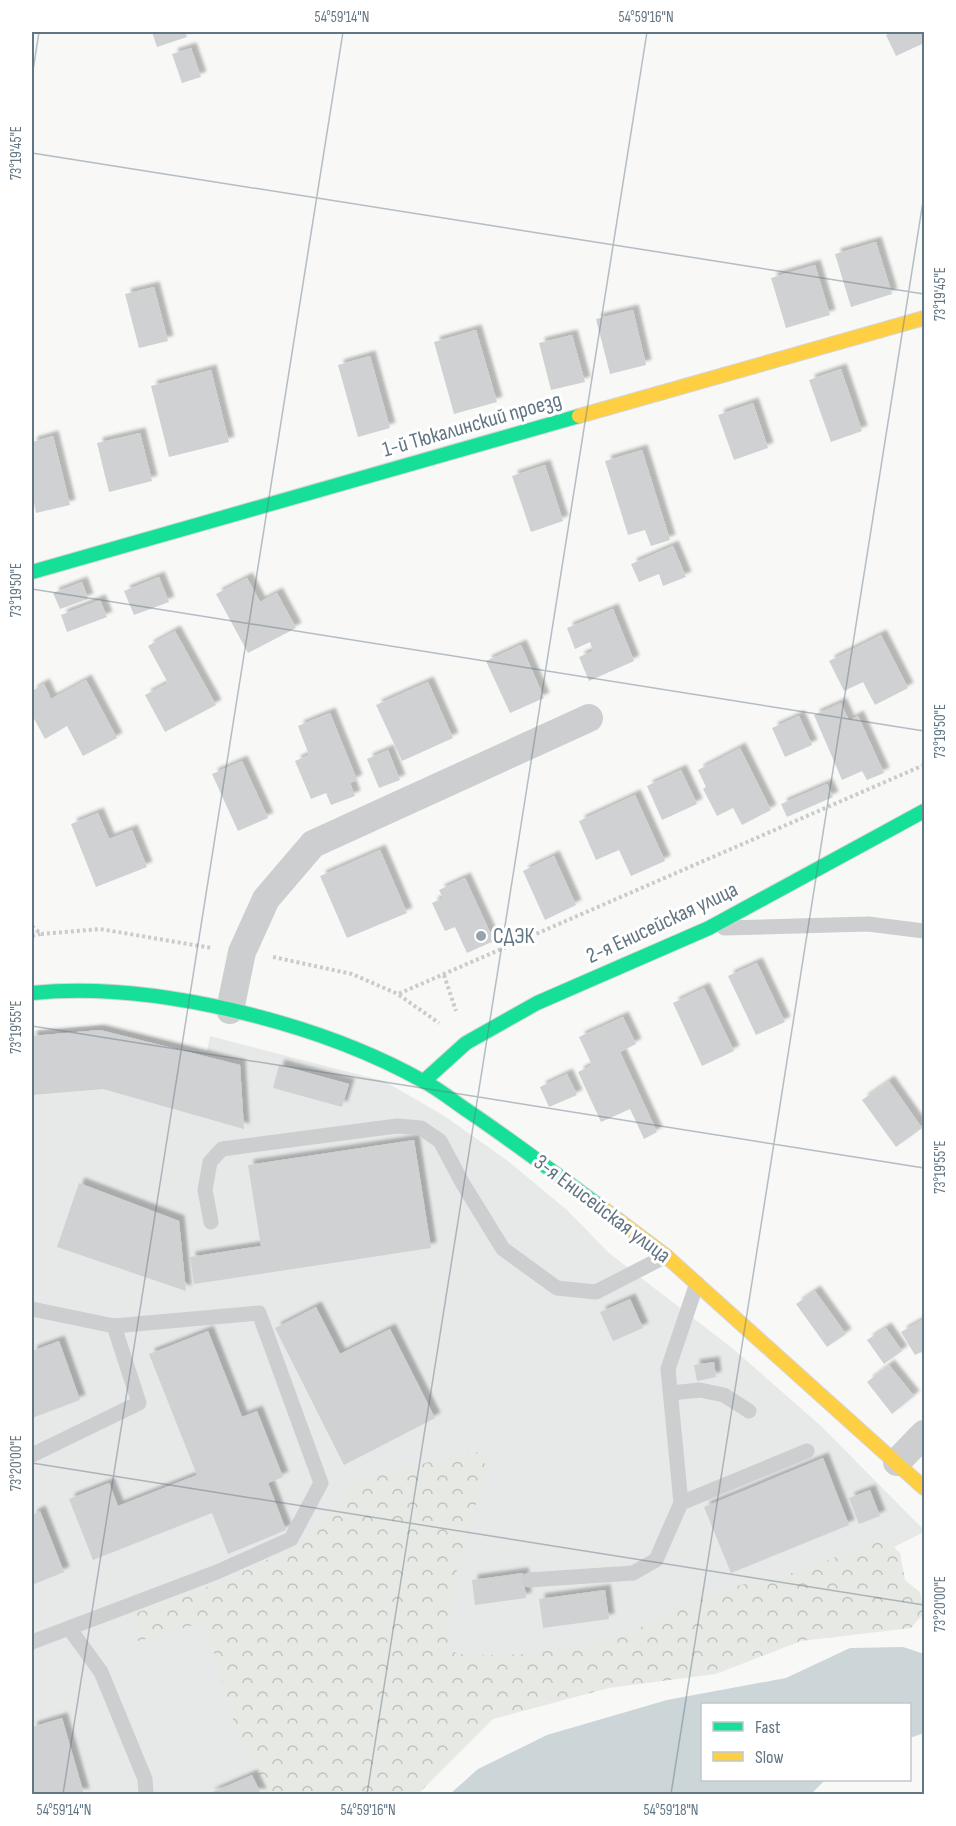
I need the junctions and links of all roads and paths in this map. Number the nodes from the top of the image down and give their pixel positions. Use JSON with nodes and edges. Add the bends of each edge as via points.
{"nodes":[{"id":1,"x":924,"y":318,"type":"edge"},
{"id":2,"x":32,"y":572,"type":"edge"},
{"id":3,"x":589,"y":718,"type":"dead end"},
{"id":4,"x":924,"y":765,"type":"edge"},
{"id":5,"x":924,"y":811,"type":"edge"},
{"id":6,"x":32,"y":926,"type":"edge"},
{"id":7,"x":709,"y":928,"type":"junction"},
{"id":8,"x":924,"y":931,"type":"edge"},
{"id":9,"x":41,"y":934,"type":"junction"},
{"id":10,"x":32,"y":936,"type":"edge"},
{"id":11,"x":242,"y":952,"type":"junction"},
{"id":12,"x":32,"y":993,"type":"edge"},
{"id":13,"x":398,"y":994,"type":"junction"},
{"id":14,"x":230,"y":1010,"type":"junction"},
{"id":15,"x":466,"y":1043,"type":"junction"},
{"id":16,"x":424,"y":1081,"type":"junction"},
{"id":17,"x":211,"y":1222,"type":"dead end"},
{"id":18,"x":666,"y":1256,"type":"junction"},
{"id":19,"x":697,"y":1283,"type":"junction"},
{"id":20,"x":32,"y":1309,"type":"edge"},
{"id":21,"x":114,"y":1326,"type":"junction"},
{"id":22,"x":671,"y":1393,"type":"junction"},
{"id":23,"x":749,"y":1411,"type":"dead end"},
{"id":24,"x":924,"y":1434,"type":"edge"},
{"id":25,"x":807,"y":1451,"type":"dead end"},
{"id":26,"x":32,"y":1455,"type":"edge"},
{"id":27,"x":897,"y":1462,"type":"junction"},
{"id":28,"x":924,"y":1488,"type":"edge"},
{"id":29,"x":681,"y":1503,"type":"junction"},
{"id":30,"x":529,"y":1580,"type":"dead end"},
{"id":31,"x":69,"y":1628,"type":"junction"},
{"id":32,"x":32,"y":1642,"type":"edge"},
{"id":33,"x":146,"y":1794,"type":"edge"}],
"edges":[{"from":1,"to":2,"type":"street","name":"1-й Тюкалинский проезд"},
{"from":3,"to":11,"type":"street","via":[[313,844],[266,899]]},
{"from":4,"to":13,"type":"path"},
{"from":5,"to":7,"type":"street","name":"2-я Енисейская улица"},
{"from":6,"to":9,"type":"path"},
{"from":7,"to":8,"type":"lane","via":[[868,924]]},
{"from":7,"to":15,"type":"street","name":"2-я Енисейская улица","via":[[537,1003]]},
{"from":9,"to":10,"type":"path"},
{"from":9,"to":11,"type":"path","via":[[100,929]]},
{"from":11,"to":13,"type":"path","via":[[352,974]]},
{"from":11,"to":14,"type":"street"},
{"from":12,"to":14,"type":"street","name":"3-я Енисейская улица","via":[[53,990],[145,994]]},
{"from":13,"to":15,"type":"path"},
{"from":14,"to":16,"type":"street","name":"3-я Енисейская улица","via":[[364,1052]]},
{"from":15,"to":16,"type":"street","name":"2-я Енисейская улица"},
{"from":16,"to":18,"type":"street","name":"3-я Енисейская улица","via":[[514,1142]]},
{"from":17,"to":18,"type":"lane","via":[[205,1190],[210,1162],[222,1149],[397,1126],[420,1128],[440,1142],[503,1249],[557,1288],[596,1292]]},
{"from":18,"to":19,"type":"street","name":"3-я Енисейская улица"},
{"from":19,"to":22,"type":"lane","via":[[669,1369]]},
{"from":19,"to":27,"type":"street","name":"3-я Енисейская улица"},
{"from":20,"to":21,"type":"lane"},
{"from":21,"to":26,"type":"lane","via":[[138,1403]]},
{"from":21,"to":31,"type":"lane","via":[[259,1313],[321,1483],[291,1539],[217,1572]]},
{"from":22,"to":23,"type":"lane","via":[[700,1390],[724,1395]]},
{"from":22,"to":29,"type":"lane"},
{"from":24,"to":27,"type":"street"},
{"from":25,"to":29,"type":"lane"},
{"from":27,"to":28,"type":"street","name":"3-я Енисейская улица"},
{"from":29,"to":30,"type":"lane","via":[[656,1560],[633,1573]]},
{"from":31,"to":32,"type":"lane"},
{"from":31,"to":33,"type":"lane","via":[[101,1672],[145,1779]]}]}
